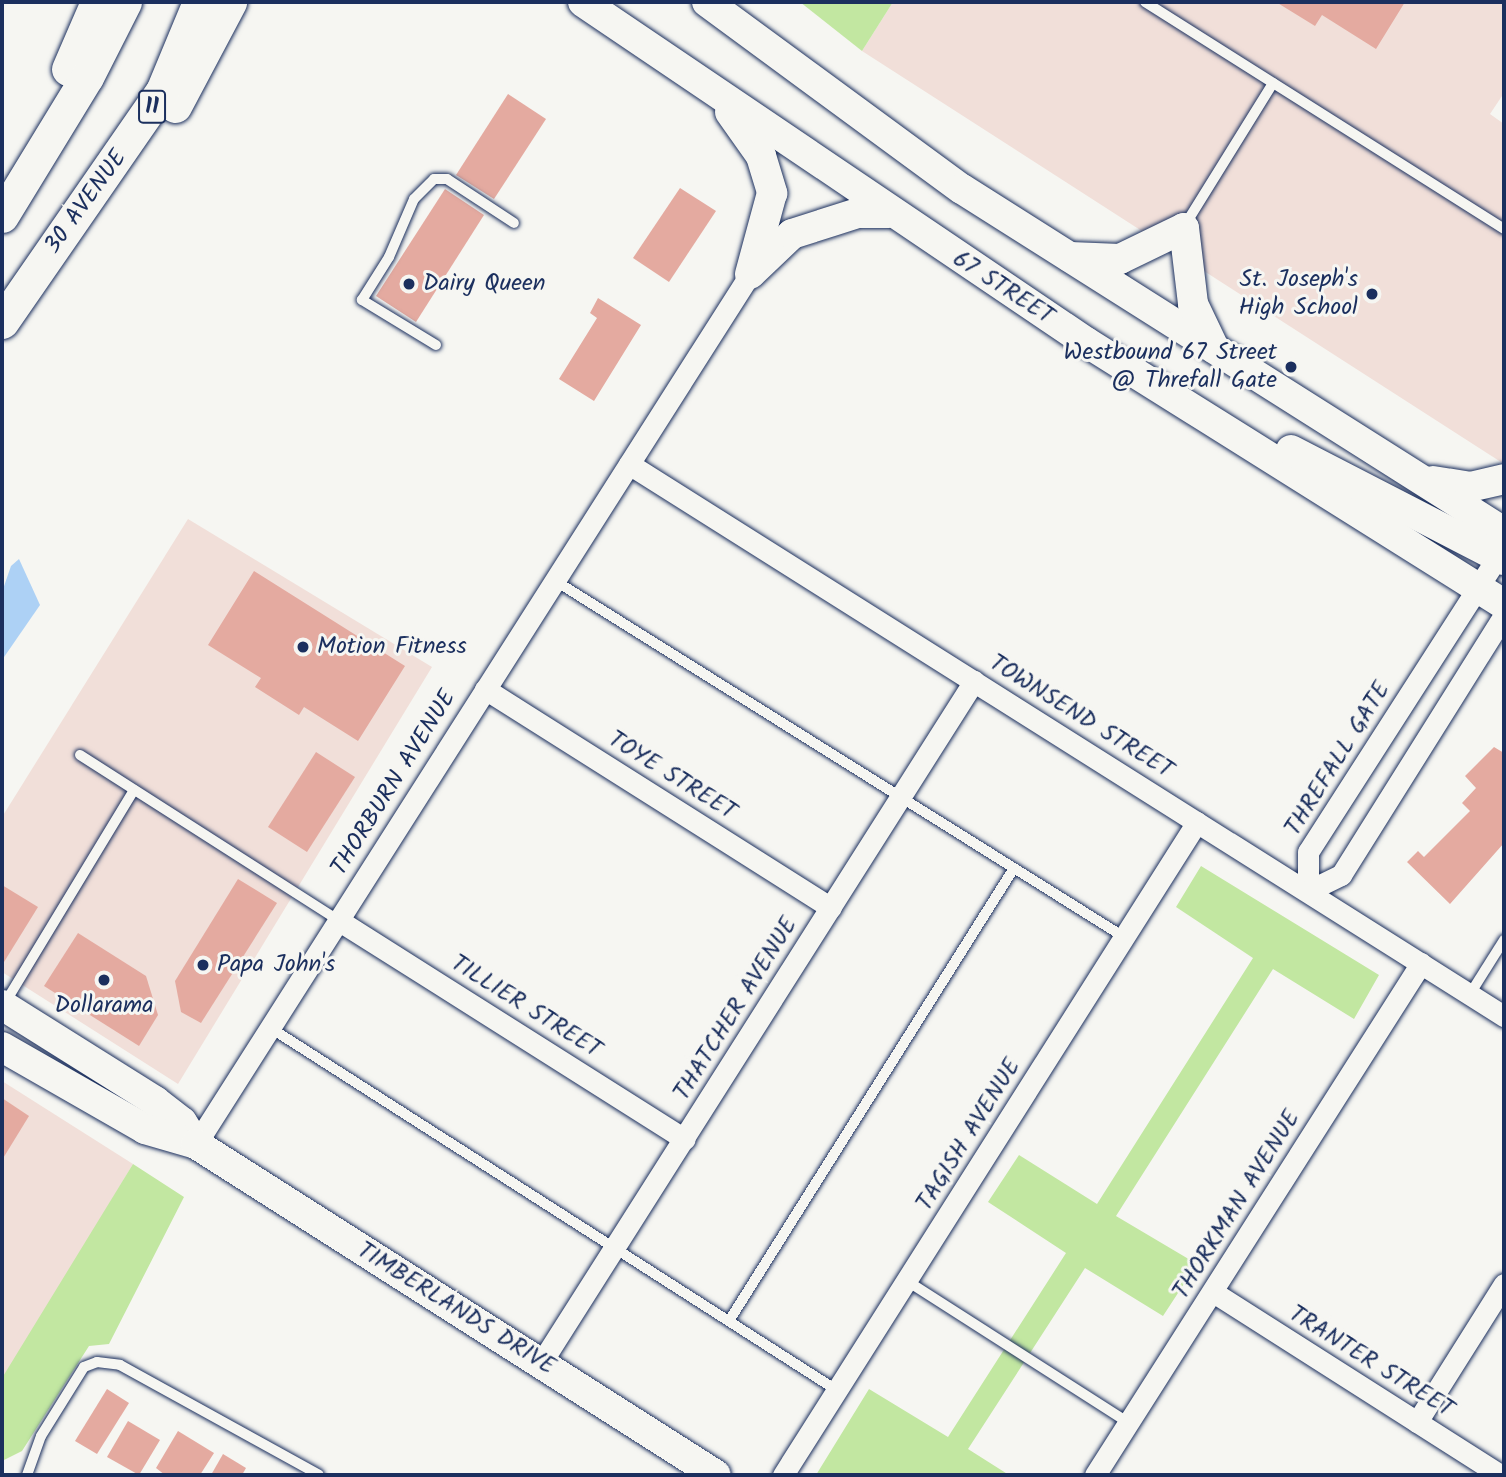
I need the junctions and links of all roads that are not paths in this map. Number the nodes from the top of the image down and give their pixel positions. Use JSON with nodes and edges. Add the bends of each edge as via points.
{"nodes":[{"id":1,"x":97,"y":2,"type":"edge"},
{"id":2,"x":125,"y":2,"type":"edge"},
{"id":3,"x":200,"y":2,"type":"edge"},
{"id":4,"x":229,"y":2,"type":"edge"},
{"id":5,"x":583,"y":2,"type":"edge"},
{"id":6,"x":707,"y":2,"type":"edge"},
{"id":7,"x":1145,"y":2,"type":"edge"},
{"id":8,"x":1273,"y":83,"type":"junction"},
{"id":9,"x":712,"y":90,"type":"junction"},
{"id":10,"x":86,"y":202,"type":"junction"},
{"id":11,"x":10,"y":203,"type":"edge"},
{"id":12,"x":889,"y":213,"type":"junction"},
{"id":13,"x":514,"y":223,"type":"dead end"},
{"id":14,"x":1184,"y":228,"type":"junction"},
{"id":15,"x":1504,"y":229,"type":"edge"},
{"id":16,"x":1066,"y":257,"type":"junction"},
{"id":17,"x":750,"y":274,"type":"junction"},
{"id":18,"x":2,"y":322,"type":"edge"},
{"id":19,"x":436,"y":345,"type":"dead end"},
{"id":20,"x":1214,"y":348,"type":"junction"},
{"id":21,"x":629,"y":464,"type":"junction"},
{"id":22,"x":1419,"y":478,"type":"junction"},
{"id":23,"x":1504,"y":479,"type":"edge"},
{"id":24,"x":1499,"y":561,"type":"edge"},
{"id":25,"x":554,"y":580,"type":"junction"},
{"id":26,"x":1504,"y":604,"type":"edge"},
{"id":27,"x":1504,"y":615,"type":"edge"},
{"id":28,"x":974,"y":681,"type":"junction"},
{"id":29,"x":485,"y":689,"type":"junction"},
{"id":30,"x":80,"y":755,"type":"dead end"},
{"id":31,"x":134,"y":790,"type":"junction"},
{"id":32,"x":901,"y":797,"type":"junction"},
{"id":33,"x":1197,"y":822,"type":"junction"},
{"id":34,"x":1014,"y":868,"type":"junction"},
{"id":35,"x":1308,"y":891,"type":"junction"},
{"id":36,"x":831,"y":908,"type":"junction"},
{"id":37,"x":338,"y":920,"type":"junction"},
{"id":38,"x":1124,"y":937,"type":"junction"},
{"id":39,"x":1504,"y":940,"type":"edge"},
{"id":40,"x":1421,"y":962,"type":"junction"},
{"id":41,"x":1470,"y":994,"type":"junction"},
{"id":42,"x":2,"y":1007,"type":"edge"},
{"id":43,"x":1504,"y":1016,"type":"edge"},
{"id":44,"x":269,"y":1027,"type":"junction"},
{"id":45,"x":2,"y":1047,"type":"edge"},
{"id":46,"x":685,"y":1139,"type":"junction"},
{"id":47,"x":196,"y":1144,"type":"junction"},
{"id":48,"x":615,"y":1248,"type":"junction"},
{"id":49,"x":907,"y":1281,"type":"junction"},
{"id":50,"x":1504,"y":1284,"type":"edge"},
{"id":51,"x":1213,"y":1293,"type":"junction"},
{"id":52,"x":729,"y":1321,"type":"junction"},
{"id":53,"x":541,"y":1363,"type":"junction"},
{"id":54,"x":838,"y":1391,"type":"junction"},
{"id":55,"x":1417,"y":1422,"type":"junction"},
{"id":56,"x":1129,"y":1423,"type":"junction"},
{"id":57,"x":1102,"y":1473,"type":"edge"},
{"id":58,"x":27,"y":1475,"type":"edge"},
{"id":59,"x":319,"y":1475,"type":"edge"},
{"id":60,"x":716,"y":1475,"type":"edge"},
{"id":61,"x":782,"y":1475,"type":"edge"},
{"id":62,"x":1500,"y":1475,"type":"edge"}],
"edges":[{"from":1,"to":11,"type":"main road"},
{"from":2,"to":11,"type":"main road","via":[[87,77]]},
{"from":3,"to":10,"type":"main road","name":"30 AVENUE","number":"11","via":[[162,92]]},
{"from":4,"to":10,"type":"main road","via":[[208,50],[142,155]]},
{"from":5,"to":9,"type":"main road","name":"67 STREET"},
{"from":6,"to":16,"type":"main road","name":"67 STREET","via":[[962,189]]},
{"from":7,"to":8,"type":"lane"},
{"from":8,"to":14,"type":"lane"},
{"from":8,"to":15,"type":"lane"},
{"from":9,"to":12,"type":"main road","name":"67 STREET"},
{"from":9,"to":17,"type":"main road","via":[[761,156],[772,193]]},
{"from":10,"to":18,"type":"main road","name":"30 AVENUE","number":"11"},
{"from":12,"to":17,"type":"main road","via":[[858,213],[792,234]]},
{"from":12,"to":24,"type":"main road","name":"67 STREET","via":[[1086,342]]},
{"from":13,"to":19,"type":"lane","via":[[447,179],[424,185],[414,199],[390,257],[362,300]]},
{"from":14,"to":16,"type":"main road","via":[[1142,252],[1120,258]]},
{"from":14,"to":20,"type":"main road","via":[[1193,304]]},
{"from":16,"to":20,"type":"main road","name":"67 STREET"},
{"from":17,"to":21,"type":"street","name":"THORBURN AVENUE"},
{"from":20,"to":22,"type":"main road","name":"67 STREET"},
{"from":21,"to":25,"type":"street","name":"THORBURN AVENUE"},
{"from":21,"to":28,"type":"street","name":"TOWNSEND STREET"},
{"from":22,"to":23,"type":"main road","via":[[1470,487]]},
{"from":22,"to":24,"type":"main road","name":"67 STREET"},
{"from":24,"to":26,"type":"main road","name":"67 STREET"},
{"from":24,"to":35,"type":"street","name":"THREFALL GATE","via":[[1308,852]]},
{"from":25,"to":29,"type":"street","name":"THORBURN AVENUE"},
{"from":25,"to":32,"type":"lane"},
{"from":27,"to":35,"type":"street","via":[[1340,875]]},
{"from":28,"to":32,"type":"street","name":"THATCHER AVENUE"},
{"from":28,"to":33,"type":"street","name":"TOWNSEND STREET"},
{"from":29,"to":36,"type":"street","name":"TOYE STREET"},
{"from":29,"to":37,"type":"street","name":"THORBURN AVENUE"},
{"from":30,"to":31,"type":"lane"},
{"from":31,"to":37,"type":"lane"},
{"from":31,"to":42,"type":"lane"},
{"from":32,"to":34,"type":"lane"},
{"from":32,"to":36,"type":"street","name":"THATCHER AVENUE"},
{"from":33,"to":35,"type":"street","name":"TOWNSEND STREET"},
{"from":33,"to":38,"type":"street","name":"TAGISH AVENUE"},
{"from":34,"to":38,"type":"lane"},
{"from":34,"to":52,"type":"lane"},
{"from":35,"to":40,"type":"street","name":"TOWNSEND STREET"},
{"from":36,"to":46,"type":"street","name":"THATCHER AVENUE"},
{"from":37,"to":44,"type":"street","name":"THORBURN AVENUE"},
{"from":37,"to":46,"type":"street","name":"TILLIER STREET"},
{"from":38,"to":49,"type":"street","name":"TAGISH AVENUE"},
{"from":39,"to":41,"type":"lane"},
{"from":40,"to":41,"type":"street","name":"TOWNSEND STREET"},
{"from":40,"to":51,"type":"street","name":"THORKMAN AVENUE"},
{"from":41,"to":43,"type":"street","name":"TOWNSEND STREET"},
{"from":42,"to":47,"type":"main road","name":"TIMBERLANDS DRIVE","via":[[155,1101],[182,1122]]},
{"from":44,"to":47,"type":"street","name":"THORBURN AVENUE"},
{"from":44,"to":48,"type":"lane"},
{"from":45,"to":47,"type":"main road","name":"TIMBERLANDS DRIVE","via":[[145,1129]]},
{"from":46,"to":48,"type":"street","name":"THATCHER AVENUE"},
{"from":47,"to":53,"type":"main road","name":"TIMBERLANDS DRIVE"},
{"from":48,"to":52,"type":"lane"},
{"from":48,"to":53,"type":"street","name":"THATCHER AVENUE"},
{"from":49,"to":54,"type":"street","name":"TAGISH AVENUE"},
{"from":49,"to":56,"type":"lane"},
{"from":50,"to":55,"type":"street"},
{"from":51,"to":55,"type":"street","name":"TRANTER STREET"},
{"from":51,"to":56,"type":"street","name":"THORKMAN AVENUE"},
{"from":52,"to":54,"type":"lane"},
{"from":53,"to":60,"type":"main road","name":"TIMBERLANDS DRIVE"},
{"from":54,"to":61,"type":"street","name":"TAGISH AVENUE"},
{"from":55,"to":62,"type":"street","name":"TRANTER STREET"},
{"from":56,"to":57,"type":"street","name":"THORKMAN AVENUE"},
{"from":58,"to":59,"type":"lane","via":[[41,1436],[84,1367],[109,1362]]}]}
